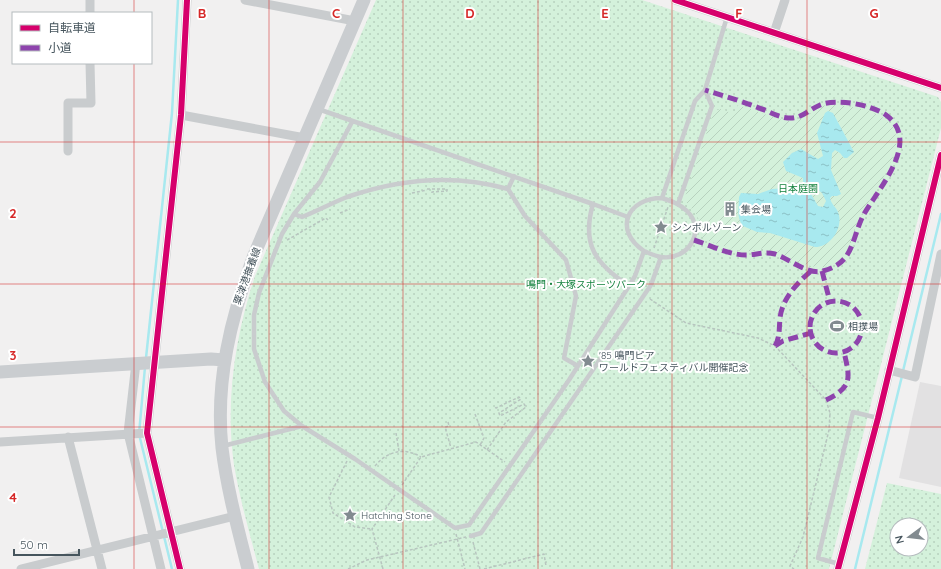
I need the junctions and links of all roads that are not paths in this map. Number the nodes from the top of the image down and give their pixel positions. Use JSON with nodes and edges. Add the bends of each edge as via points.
{"nodes":[{"id":1,"x":90,"y":0,"type":"edge"},
{"id":2,"x":187,"y":0,"type":"edge"},
{"id":3,"x":245,"y":0,"type":"edge"},
{"id":4,"x":364,"y":0,"type":"edge"},
{"id":5,"x":675,"y":0,"type":"edge"},
{"id":6,"x":785,"y":0,"type":"edge"},
{"id":7,"x":90,"y":12,"type":"edge"},
{"id":8,"x":727,"y":17,"type":"junction"},
{"id":9,"x":355,"y":21,"type":"junction"},
{"id":10,"x":774,"y":33,"type":"junction"},
{"id":11,"x":90,"y":64,"type":"edge"},
{"id":12,"x":941,"y":88,"type":"edge"},
{"id":13,"x":705,"y":90,"type":"junction"},
{"id":14,"x":318,"y":109,"type":"junction"},
{"id":15,"x":181,"y":115,"type":"junction"},
{"id":16,"x":352,"y":122,"type":"junction"},
{"id":17,"x":305,"y":138,"type":"junction"},
{"id":18,"x":68,"y":151,"type":"dead end"},
{"id":19,"x":941,"y":155,"type":"edge"},
{"id":20,"x":514,"y":176,"type":"junction"},
{"id":21,"x":508,"y":189,"type":"junction"},
{"id":22,"x":662,"y":198,"type":"junction"},
{"id":23,"x":593,"y":204,"type":"junction"},
{"id":24,"x":678,"y":204,"type":"junction"},
{"id":25,"x":294,"y":214,"type":"junction"},
{"id":26,"x":628,"y":217,"type":"junction"},
{"id":27,"x":644,"y":251,"type":"junction"},
{"id":28,"x":941,"y":254,"type":"edge"},
{"id":29,"x":661,"y":257,"type":"junction"},
{"id":30,"x":629,"y":286,"type":"junction"},
{"id":31,"x":224,"y":360,"type":"junction"},
{"id":32,"x":153,"y":362,"type":"junction"},
{"id":33,"x":137,"y":363,"type":"junction"},
{"id":34,"x":578,"y":366,"type":"junction"},
{"id":35,"x":893,"y":371,"type":"junction"},
{"id":36,"x":0,"y":372,"type":"edge"},
{"id":37,"x":878,"y":418,"type":"junction"},
{"id":38,"x":302,"y":426,"type":"junction"},
{"id":39,"x":130,"y":433,"type":"junction"},
{"id":40,"x":145,"y":433,"type":"junction"},
{"id":41,"x":68,"y":437,"type":"junction"},
{"id":42,"x":0,"y":442,"type":"edge"},
{"id":43,"x":222,"y":447,"type":"junction"},
{"id":44,"x":235,"y":516,"type":"junction"},
{"id":45,"x":170,"y":532,"type":"junction"},
{"id":46,"x":155,"y":536,"type":"junction"},
{"id":47,"x":471,"y":536,"type":"road end"},
{"id":48,"x":97,"y":550,"type":"junction"},
{"id":49,"x":838,"y":566,"type":"edge"},
{"id":50,"x":39,"y":567,"type":"edge"},
{"id":51,"x":21,"y":569,"type":"edge"},
{"id":52,"x":102,"y":569,"type":"edge"},
{"id":53,"x":162,"y":569,"type":"edge"},
{"id":54,"x":180,"y":569,"type":"edge"},
{"id":55,"x":248,"y":569,"type":"edge"}],
"edges":[{"from":1,"to":7,"type":"street"},
{"from":2,"to":15,"type":"street"},
{"from":3,"to":9,"type":"street"},
{"from":4,"to":9,"type":"main road","name":"粟津港撫養線"},
{"from":5,"to":8,"type":"street"},
{"from":6,"to":10,"type":"street"},
{"from":8,"to":10,"type":"street"},
{"from":8,"to":13,"type":"lane"},
{"from":9,"to":14,"type":"main road","name":"粟津港撫養線"},
{"from":10,"to":12,"type":"street"},
{"from":11,"to":18,"type":"street","via":[[91,103],[68,103]]},
{"from":13,"to":22,"type":"lane","via":[[695,100]]},
{"from":13,"to":24,"type":"lane","via":[[712,106]]},
{"from":14,"to":16,"type":"lane"},
{"from":14,"to":17,"type":"main road","name":"粟津港撫養線"},
{"from":15,"to":17,"type":"street"},
{"from":15,"to":32,"type":"street"},
{"from":16,"to":20,"type":"lane"},
{"from":16,"to":25,"type":"lane","via":[[320,182]]},
{"from":17,"to":31,"type":"main road","name":"粟津港撫養線","via":[[239,295]]},
{"from":19,"to":35,"type":"street"},
{"from":20,"to":21,"type":"lane"},
{"from":20,"to":23,"type":"lane"},
{"from":21,"to":25,"type":"lane","via":[[457,180],[408,182],[360,193],[302,217]]},
{"from":21,"to":34,"type":"lane","via":[[525,216],[566,260],[576,296],[564,358]]},
{"from":22,"to":24,"type":"lane"},
{"from":22,"to":26,"type":"lane","via":[[641,202]]},
{"from":23,"to":26,"type":"lane"},
{"from":23,"to":30,"type":"lane","via":[[588,220],[592,249],[602,266]]},
{"from":24,"to":29,"type":"lane","via":[[692,216],[696,232],[694,240],[680,254]]},
{"from":25,"to":38,"type":"lane","via":[[282,234],[259,293],[254,315],[253,338],[258,366],[270,392],[284,411]]},
{"from":26,"to":27,"type":"lane","via":[[628,234],[633,243]]},
{"from":27,"to":29,"type":"lane"},
{"from":27,"to":30,"type":"lane"},
{"from":28,"to":35,"type":"street","via":[[914,377]]},
{"from":29,"to":47,"type":"lane","via":[[651,285],[481,533]]},
{"from":30,"to":34,"type":"lane"},
{"from":31,"to":32,"type":"main road"},
{"from":31,"to":43,"type":"main road","name":"粟津港撫養線"},
{"from":32,"to":33,"type":"main road"},
{"from":32,"to":40,"type":"street"},
{"from":33,"to":36,"type":"main road"},
{"from":33,"to":39,"type":"street"},
{"from":34,"to":38,"type":"lane","via":[[469,525],[455,528]]},
{"from":35,"to":37,"type":"street"},
{"from":37,"to":49,"type":"street"},
{"from":37,"to":49,"type":"lane","via":[[853,412],[818,558]]},
{"from":38,"to":43,"type":"lane"},
{"from":39,"to":40,"type":"street"},
{"from":39,"to":41,"type":"street"},
{"from":39,"to":46,"type":"street"},
{"from":40,"to":45,"type":"street"},
{"from":41,"to":42,"type":"street"},
{"from":41,"to":48,"type":"street"},
{"from":43,"to":44,"type":"main road","name":"粟津港撫養線"},
{"from":44,"to":45,"type":"street"},
{"from":44,"to":55,"type":"main road","name":"粟津港撫養線"},
{"from":45,"to":46,"type":"street"},
{"from":45,"to":54,"type":"street"},
{"from":46,"to":48,"type":"street"},
{"from":46,"to":53,"type":"street"},
{"from":48,"to":50,"type":"street"},
{"from":48,"to":52,"type":"street"},
{"from":50,"to":51,"type":"street"}]}
